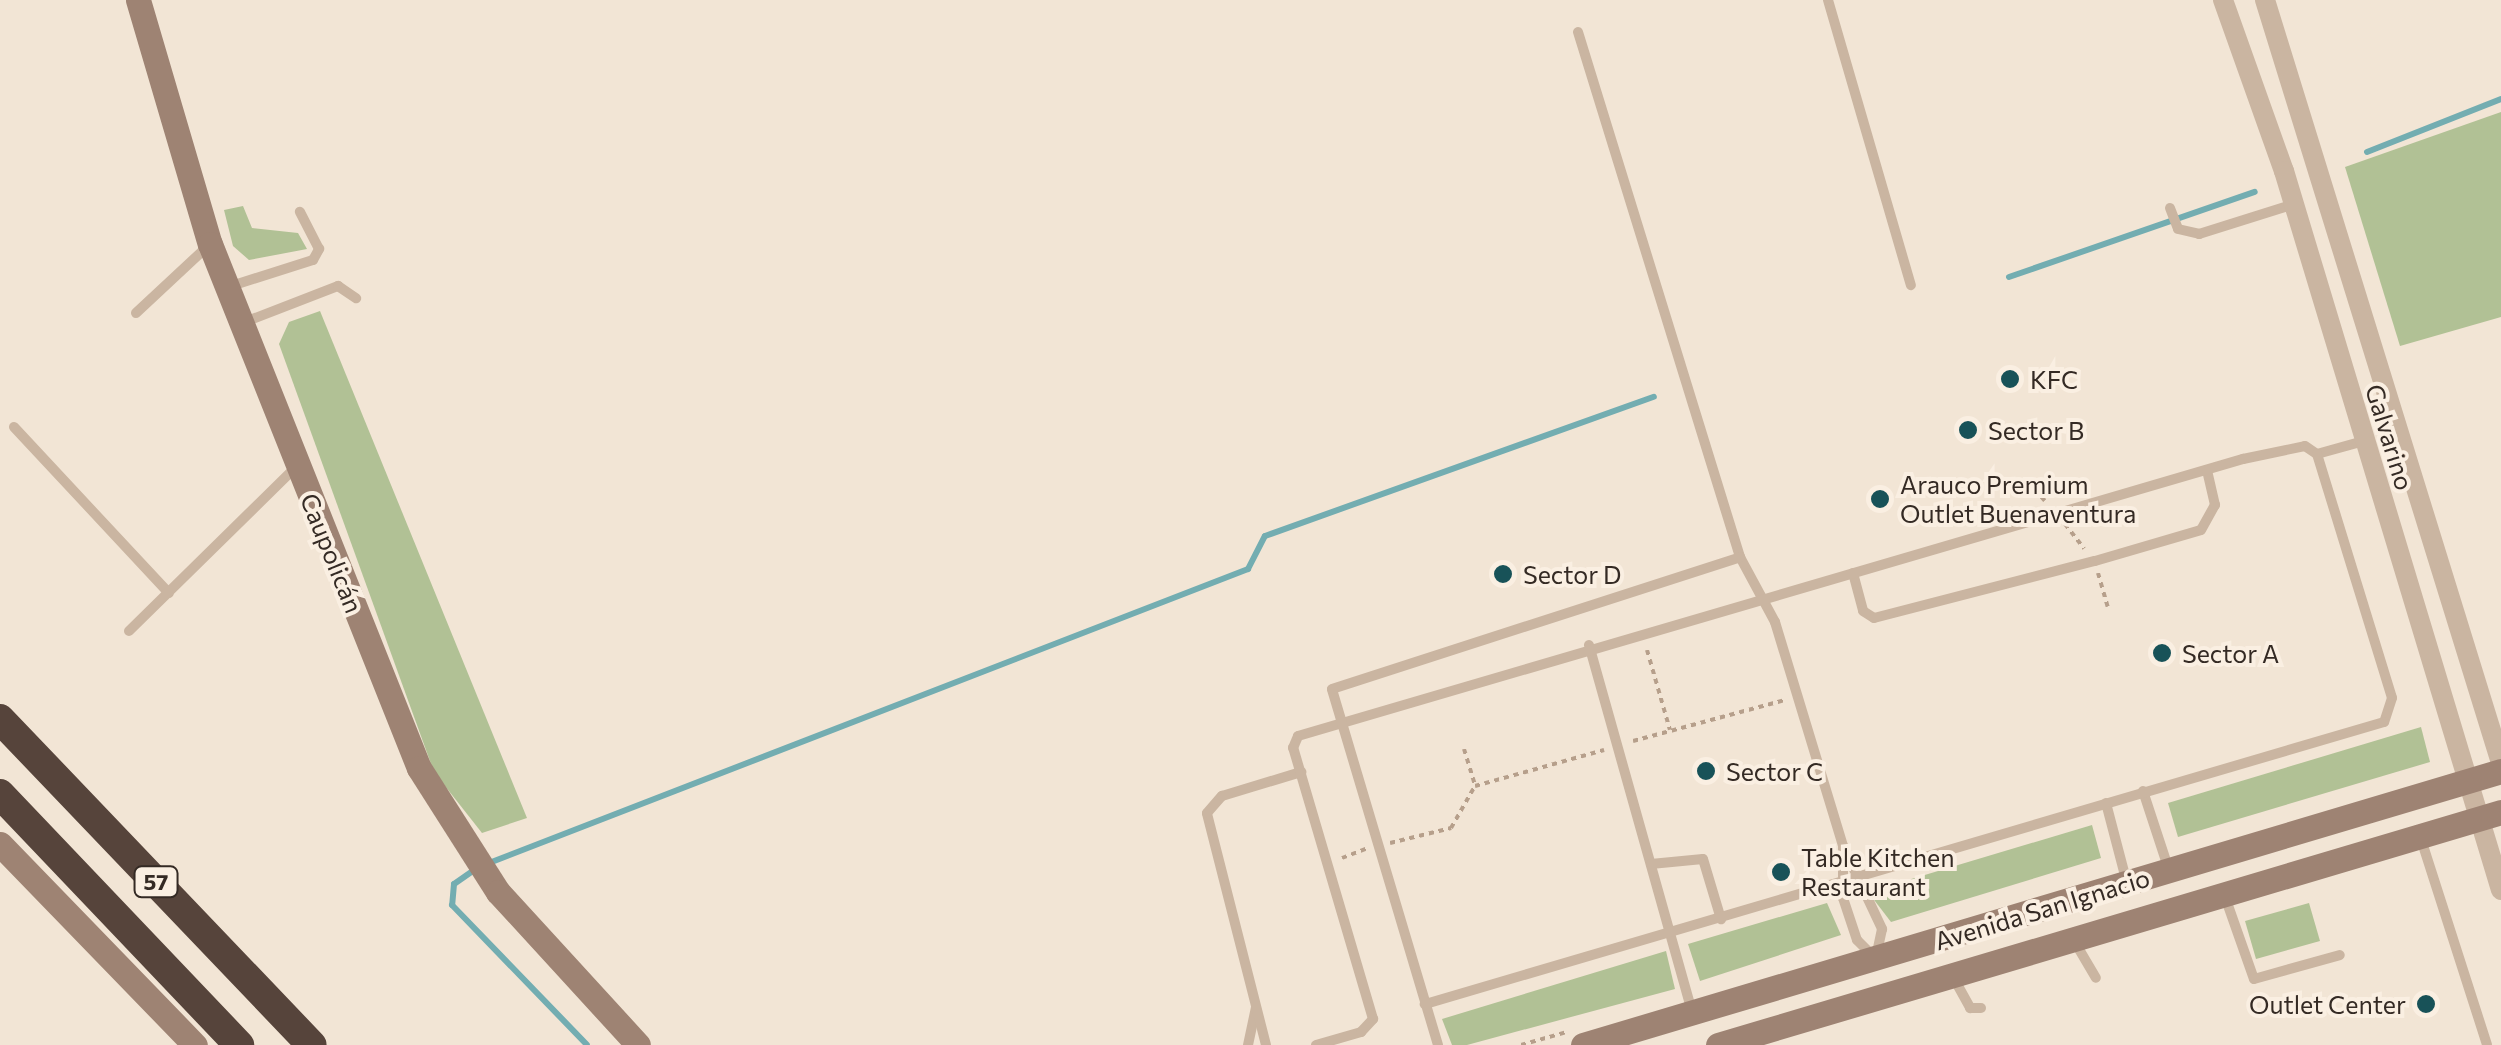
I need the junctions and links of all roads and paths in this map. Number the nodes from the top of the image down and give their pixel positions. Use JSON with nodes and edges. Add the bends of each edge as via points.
{"nodes":[{"id":1,"x":138,"y":0,"type":"edge"},
{"id":2,"x":1828,"y":0,"type":"edge"},
{"id":3,"x":2224,"y":0,"type":"edge"},
{"id":4,"x":2265,"y":0,"type":"edge"},
{"id":5,"x":1578,"y":32,"type":"dead end"},
{"id":6,"x":2330,"y":191,"type":"junction"},
{"id":7,"x":2294,"y":204,"type":"junction"},
{"id":8,"x":2170,"y":208,"type":"dead end"},
{"id":9,"x":300,"y":212,"type":"dead end"},
{"id":10,"x":210,"y":244,"type":"junction"},
{"id":11,"x":1911,"y":285,"type":"dead end"},
{"id":12,"x":228,"y":287,"type":"junction"},
{"id":13,"x":356,"y":298,"type":"dead end"},
{"id":14,"x":136,"y":313,"type":"dead end"},
{"id":15,"x":242,"y":323,"type":"junction"},
{"id":16,"x":14,"y":426,"type":"dead end"},
{"id":17,"x":2365,"y":441,"type":"junction"},
{"id":18,"x":2317,"y":454,"type":"junction"},
{"id":19,"x":297,"y":466,"type":"junction"},
{"id":20,"x":2207,"y":470,"type":"junction"},
{"id":21,"x":1740,"y":556,"type":"junction"},
{"id":22,"x":2095,"y":562,"type":"junction"},
{"id":23,"x":1853,"y":573,"type":"junction"},
{"id":24,"x":169,"y":592,"type":"junction"},
{"id":25,"x":1763,"y":599,"type":"junction"},
{"id":26,"x":2108,"y":607,"type":"dead end"},
{"id":27,"x":130,"y":631,"type":"dead end"},
{"id":28,"x":1642,"y":632,"type":"junction"},
{"id":29,"x":1589,"y":646,"type":"junction"},
{"id":30,"x":1799,"y":696,"type":"junction"},
{"id":31,"x":0,"y":719,"type":"edge"},
{"id":32,"x":1338,"y":723,"type":"junction"},
{"id":33,"x":1670,"y":730,"type":"junction"},
{"id":34,"x":1618,"y":746,"type":"junction"},
{"id":35,"x":1464,"y":749,"type":"dead end"},
{"id":36,"x":2501,"y":763,"type":"edge"},
{"id":37,"x":2501,"y":771,"type":"edge"},
{"id":38,"x":1301,"y":772,"type":"junction"},
{"id":39,"x":2468,"y":781,"type":"junction"},
{"id":40,"x":1475,"y":786,"type":"junction"},
{"id":41,"x":2143,"y":791,"type":"junction"},
{"id":42,"x":0,"y":794,"type":"edge"},
{"id":43,"x":2106,"y":803,"type":"junction"},
{"id":44,"x":2490,"y":815,"type":"edge"},
{"id":45,"x":2287,"y":835,"type":"junction"},
{"id":46,"x":2420,"y":836,"type":"junction"},
{"id":47,"x":0,"y":844,"type":"edge"},
{"id":48,"x":1376,"y":846,"type":"junction"},
{"id":49,"x":1843,"y":846,"type":"junction"},
{"id":50,"x":1329,"y":863,"type":"junction"},
{"id":51,"x":1651,"y":864,"type":"junction"},
{"id":52,"x":2169,"y":871,"type":"junction"},
{"id":53,"x":2296,"y":871,"type":"junction"},
{"id":54,"x":1864,"y":876,"type":"junction"},
{"id":55,"x":1840,"y":883,"type":"junction"},
{"id":56,"x":2126,"y":884,"type":"junction"},
{"id":57,"x":2501,"y":890,"type":"edge"},
{"id":58,"x":2224,"y":893,"type":"junction"},
{"id":59,"x":1721,"y":918,"type":"junction"},
{"id":60,"x":1670,"y":933,"type":"junction"},
{"id":61,"x":2073,"y":938,"type":"junction"},
{"id":62,"x":2340,"y":955,"type":"dead end"},
{"id":63,"x":1875,"y":958,"type":"junction"},
{"id":64,"x":1952,"y":975,"type":"junction"},
{"id":65,"x":2096,"y":978,"type":"dead end"},
{"id":66,"x":1425,"y":1004,"type":"junction"},
{"id":67,"x":1256,"y":1007,"type":"junction"},
{"id":68,"x":1981,"y":1008,"type":"dead end"},
{"id":69,"x":1692,"y":1013,"type":"junction"},
{"id":70,"x":1627,"y":1038,"type":"edge"},
{"id":71,"x":195,"y":1045,"type":"edge"},
{"id":72,"x":239,"y":1045,"type":"edge"},
{"id":73,"x":312,"y":1045,"type":"edge"},
{"id":74,"x":638,"y":1045,"type":"edge"},
{"id":75,"x":1248,"y":1045,"type":"edge"},
{"id":76,"x":1266,"y":1045,"type":"edge"},
{"id":77,"x":1316,"y":1045,"type":"edge"},
{"id":78,"x":1438,"y":1045,"type":"edge"},
{"id":79,"x":1582,"y":1045,"type":"edge"},
{"id":80,"x":1718,"y":1045,"type":"edge"},
{"id":81,"x":2486,"y":1045,"type":"edge"}],
"edges":[{"from":1,"to":10,"type":"main road","name":"Caupolicán"},
{"from":2,"to":11,"type":"lane"},
{"from":3,"to":7,"type":"street","name":"Galvarino"},
{"from":4,"to":6,"type":"street","name":"Galvarino"},
{"from":5,"to":21,"type":"lane"},
{"from":6,"to":7,"type":"street"},
{"from":6,"to":36,"type":"street","name":"Galvarino"},
{"from":7,"to":8,"type":"lane","via":[[2199,234],[2178,229]]},
{"from":7,"to":17,"type":"street","name":"Galvarino"},
{"from":9,"to":12,"type":"lane","via":[[318,249],[313,260]]},
{"from":10,"to":12,"type":"main road","name":"Caupolicán"},
{"from":10,"to":14,"type":"lane"},
{"from":12,"to":15,"type":"main road","name":"Caupolicán"},
{"from":13,"to":15,"type":"lane","via":[[338,286]]},
{"from":15,"to":19,"type":"main road","name":"Caupolicán"},
{"from":16,"to":24,"type":"lane"},
{"from":17,"to":18,"type":"lane"},
{"from":17,"to":39,"type":"street","name":"Galvarino"},
{"from":18,"to":20,"type":"lane","via":[[2290,448]]},
{"from":18,"to":41,"type":"lane","via":[[2392,710],[2384,722]]},
{"from":19,"to":24,"type":"lane"},
{"from":19,"to":74,"type":"main road","name":"Caupolicán","via":[[419,768],[498,892]]},
{"from":20,"to":22,"type":"lane","via":[[2215,506],[2201,530]]},
{"from":20,"to":23,"type":"lane"},
{"from":21,"to":25,"type":"lane"},
{"from":21,"to":32,"type":"lane","via":[[1339,682],[1330,694]]},
{"from":22,"to":23,"type":"lane","via":[[1874,618],[1862,611]]},
{"from":22,"to":26,"type":"path"},
{"from":23,"to":25,"type":"lane"},
{"from":24,"to":27,"type":"lane"},
{"from":25,"to":28,"type":"lane"},
{"from":25,"to":30,"type":"lane"},
{"from":28,"to":29,"type":"lane"},
{"from":28,"to":33,"type":"path"},
{"from":29,"to":32,"type":"lane"},
{"from":29,"to":34,"type":"lane"},
{"from":30,"to":33,"type":"path"},
{"from":30,"to":49,"type":"lane"},
{"from":31,"to":73,"type":"highway","number":"57"},
{"from":32,"to":38,"type":"lane","via":[[1298,736]]},
{"from":32,"to":48,"type":"lane"},
{"from":33,"to":34,"type":"path"},
{"from":34,"to":40,"type":"path"},
{"from":34,"to":51,"type":"lane"},
{"from":35,"to":40,"type":"path"},
{"from":37,"to":39,"type":"main road","name":"Avenida San Ignacio"},
{"from":38,"to":50,"type":"lane"},
{"from":38,"to":67,"type":"lane","via":[[1222,796],[1206,814]]},
{"from":39,"to":44,"type":"street","name":"Galvarino"},
{"from":39,"to":45,"type":"main road","name":"Avenida San Ignacio"},
{"from":40,"to":48,"type":"path","via":[[1451,828]]},
{"from":41,"to":43,"type":"lane"},
{"from":41,"to":52,"type":"lane"},
{"from":42,"to":72,"type":"highway","number":"57"},
{"from":43,"to":54,"type":"lane"},
{"from":43,"to":56,"type":"lane"},
{"from":44,"to":46,"type":"main road","name":"Avenida San Ignacio"},
{"from":44,"to":57,"type":"street","name":"Galvarino"},
{"from":45,"to":52,"type":"main road","name":"Avenida San Ignacio"},
{"from":45,"to":53,"type":"main road","via":[[2299,852]]},
{"from":46,"to":53,"type":"main road","name":"Avenida San Ignacio"},
{"from":46,"to":81,"type":"lane"},
{"from":47,"to":71,"type":"main road"},
{"from":48,"to":50,"type":"path"},
{"from":48,"to":66,"type":"lane"},
{"from":49,"to":54,"type":"lane"},
{"from":49,"to":55,"type":"lane"},
{"from":50,"to":77,"type":"lane","via":[[1373,1019],[1361,1032]]},
{"from":51,"to":59,"type":"lane","via":[[1702,859]]},
{"from":51,"to":60,"type":"lane"},
{"from":52,"to":56,"type":"main road","name":"Avenida San Ignacio"},
{"from":53,"to":58,"type":"main road","name":"Avenida San Ignacio"},
{"from":54,"to":55,"type":"lane"},
{"from":54,"to":63,"type":"lane","via":[[1882,929]]},
{"from":55,"to":59,"type":"lane"},
{"from":55,"to":63,"type":"lane","via":[[1857,940]]},
{"from":56,"to":63,"type":"main road","name":"Avenida San Ignacio"},
{"from":58,"to":61,"type":"main road","name":"Avenida San Ignacio"},
{"from":58,"to":62,"type":"lane","via":[[2254,979]]},
{"from":59,"to":60,"type":"lane"},
{"from":60,"to":66,"type":"lane"},
{"from":60,"to":69,"type":"lane"},
{"from":61,"to":64,"type":"main road","name":"Avenida San Ignacio"},
{"from":61,"to":65,"type":"lane"},
{"from":63,"to":69,"type":"main road","name":"Avenida San Ignacio"},
{"from":64,"to":68,"type":"lane","via":[[1970,1008]]},
{"from":64,"to":80,"type":"main road","name":"Avenida San Ignacio"},
{"from":66,"to":78,"type":"lane"},
{"from":67,"to":75,"type":"lane"},
{"from":67,"to":76,"type":"lane"},
{"from":69,"to":70,"type":"main road","name":"Avenida San Ignacio"},
{"from":70,"to":79,"type":"main road","name":"Avenida San Ignacio"}]}
